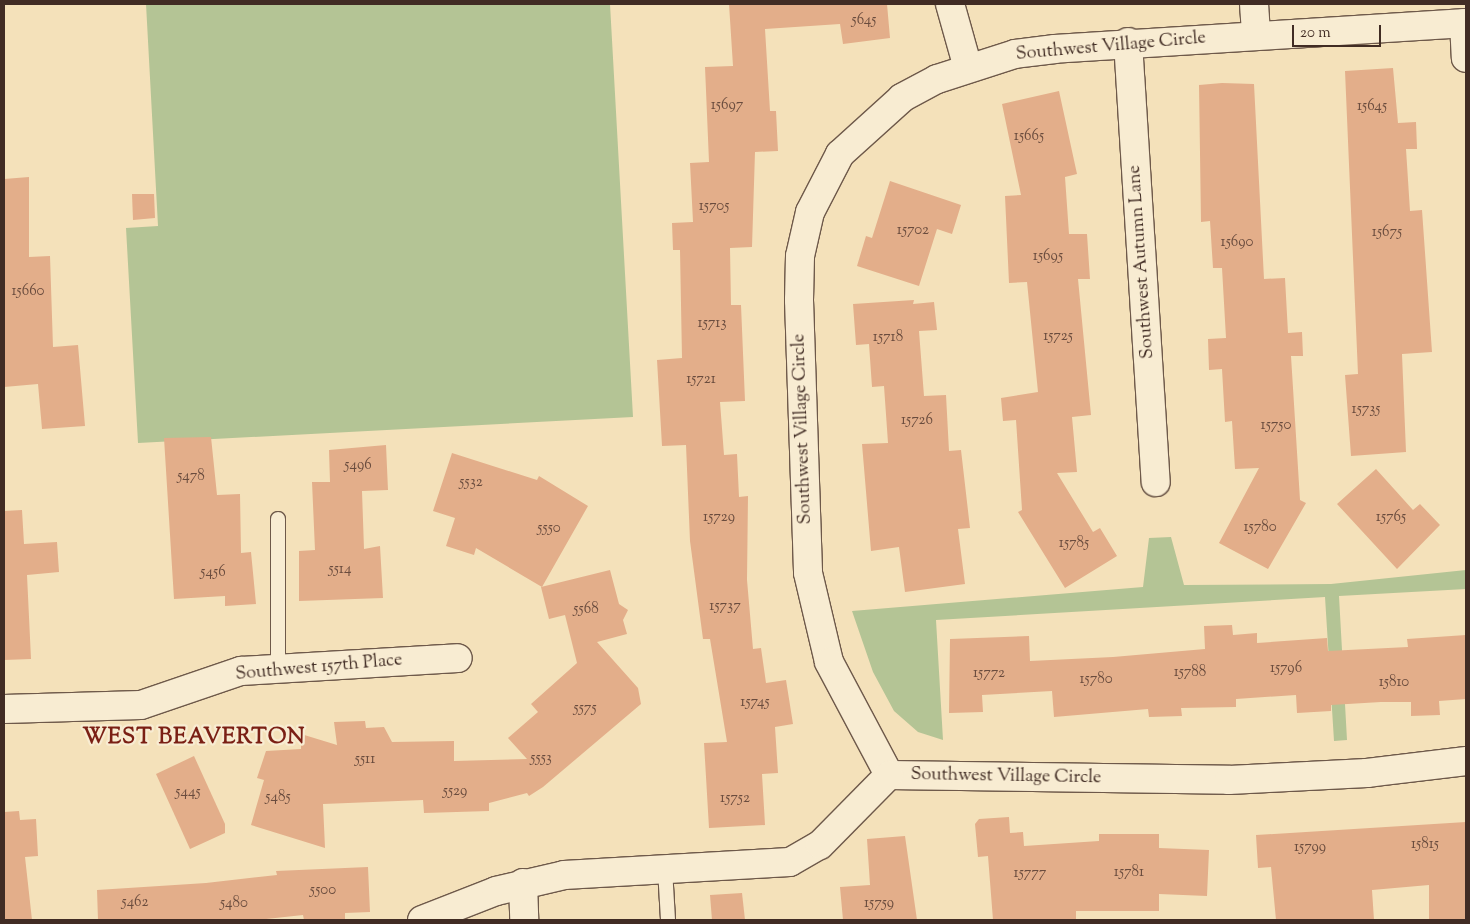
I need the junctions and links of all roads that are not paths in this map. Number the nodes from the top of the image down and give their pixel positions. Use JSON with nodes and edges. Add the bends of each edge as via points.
{"nodes":[{"id":1,"x":950,"y":4,"type":"edge"},
{"id":2,"x":1254,"y":4,"type":"edge"},
{"id":3,"x":1465,"y":23,"type":"edge"},
{"id":4,"x":1256,"y":34,"type":"junction"},
{"id":5,"x":1128,"y":42,"type":"junction"},
{"id":6,"x":1466,"y":58,"type":"edge"},
{"id":7,"x":968,"y":68,"type":"junction"},
{"id":8,"x":1156,"y":482,"type":"dead end"},
{"id":9,"x":278,"y":519,"type":"dead end"},
{"id":10,"x":458,"y":658,"type":"dead end"},
{"id":11,"x":278,"y":669,"type":"junction"},
{"id":12,"x":4,"y":709,"type":"edge"},
{"id":13,"x":1466,"y":761,"type":"edge"},
{"id":14,"x":889,"y":775,"type":"junction"},
{"id":15,"x":665,"y":869,"type":"junction"},
{"id":16,"x":523,"y":883,"type":"junction"},
{"id":17,"x":422,"y":920,"type":"edge"},
{"id":18,"x":524,"y":920,"type":"edge"},
{"id":19,"x":668,"y":920,"type":"edge"}],
"edges":[{"from":1,"to":7,"type":"street"},
{"from":2,"to":4,"type":"street"},
{"from":3,"to":4,"type":"street","name":"Southwest Village Circle"},
{"from":3,"to":6,"type":"street"},
{"from":4,"to":5,"type":"street","name":"Southwest Village Circle"},
{"from":5,"to":7,"type":"street","name":"Southwest Village Circle","via":[[1015,54]]},
{"from":5,"to":8,"type":"street","name":"Southwest Autumn Lane"},
{"from":7,"to":14,"type":"street","name":"Southwest Village Circle","via":[[902,98],[840,154],[810,212],[800,256],[808,573],[829,662]]},
{"from":9,"to":11,"type":"lane"},
{"from":10,"to":11,"type":"street","name":"Southwest 157th Place"},
{"from":11,"to":12,"type":"street","name":"Southwest 157th Place","via":[[242,671],[141,705]]},
{"from":13,"to":14,"type":"street","name":"Southwest Village Circle","via":[[1367,773],[1229,780]]},
{"from":14,"to":15,"type":"street","via":[[804,857],[773,864]]},
{"from":15,"to":16,"type":"street"},
{"from":15,"to":19,"type":"lane"},
{"from":16,"to":17,"type":"street"},
{"from":16,"to":18,"type":"street"}]}
